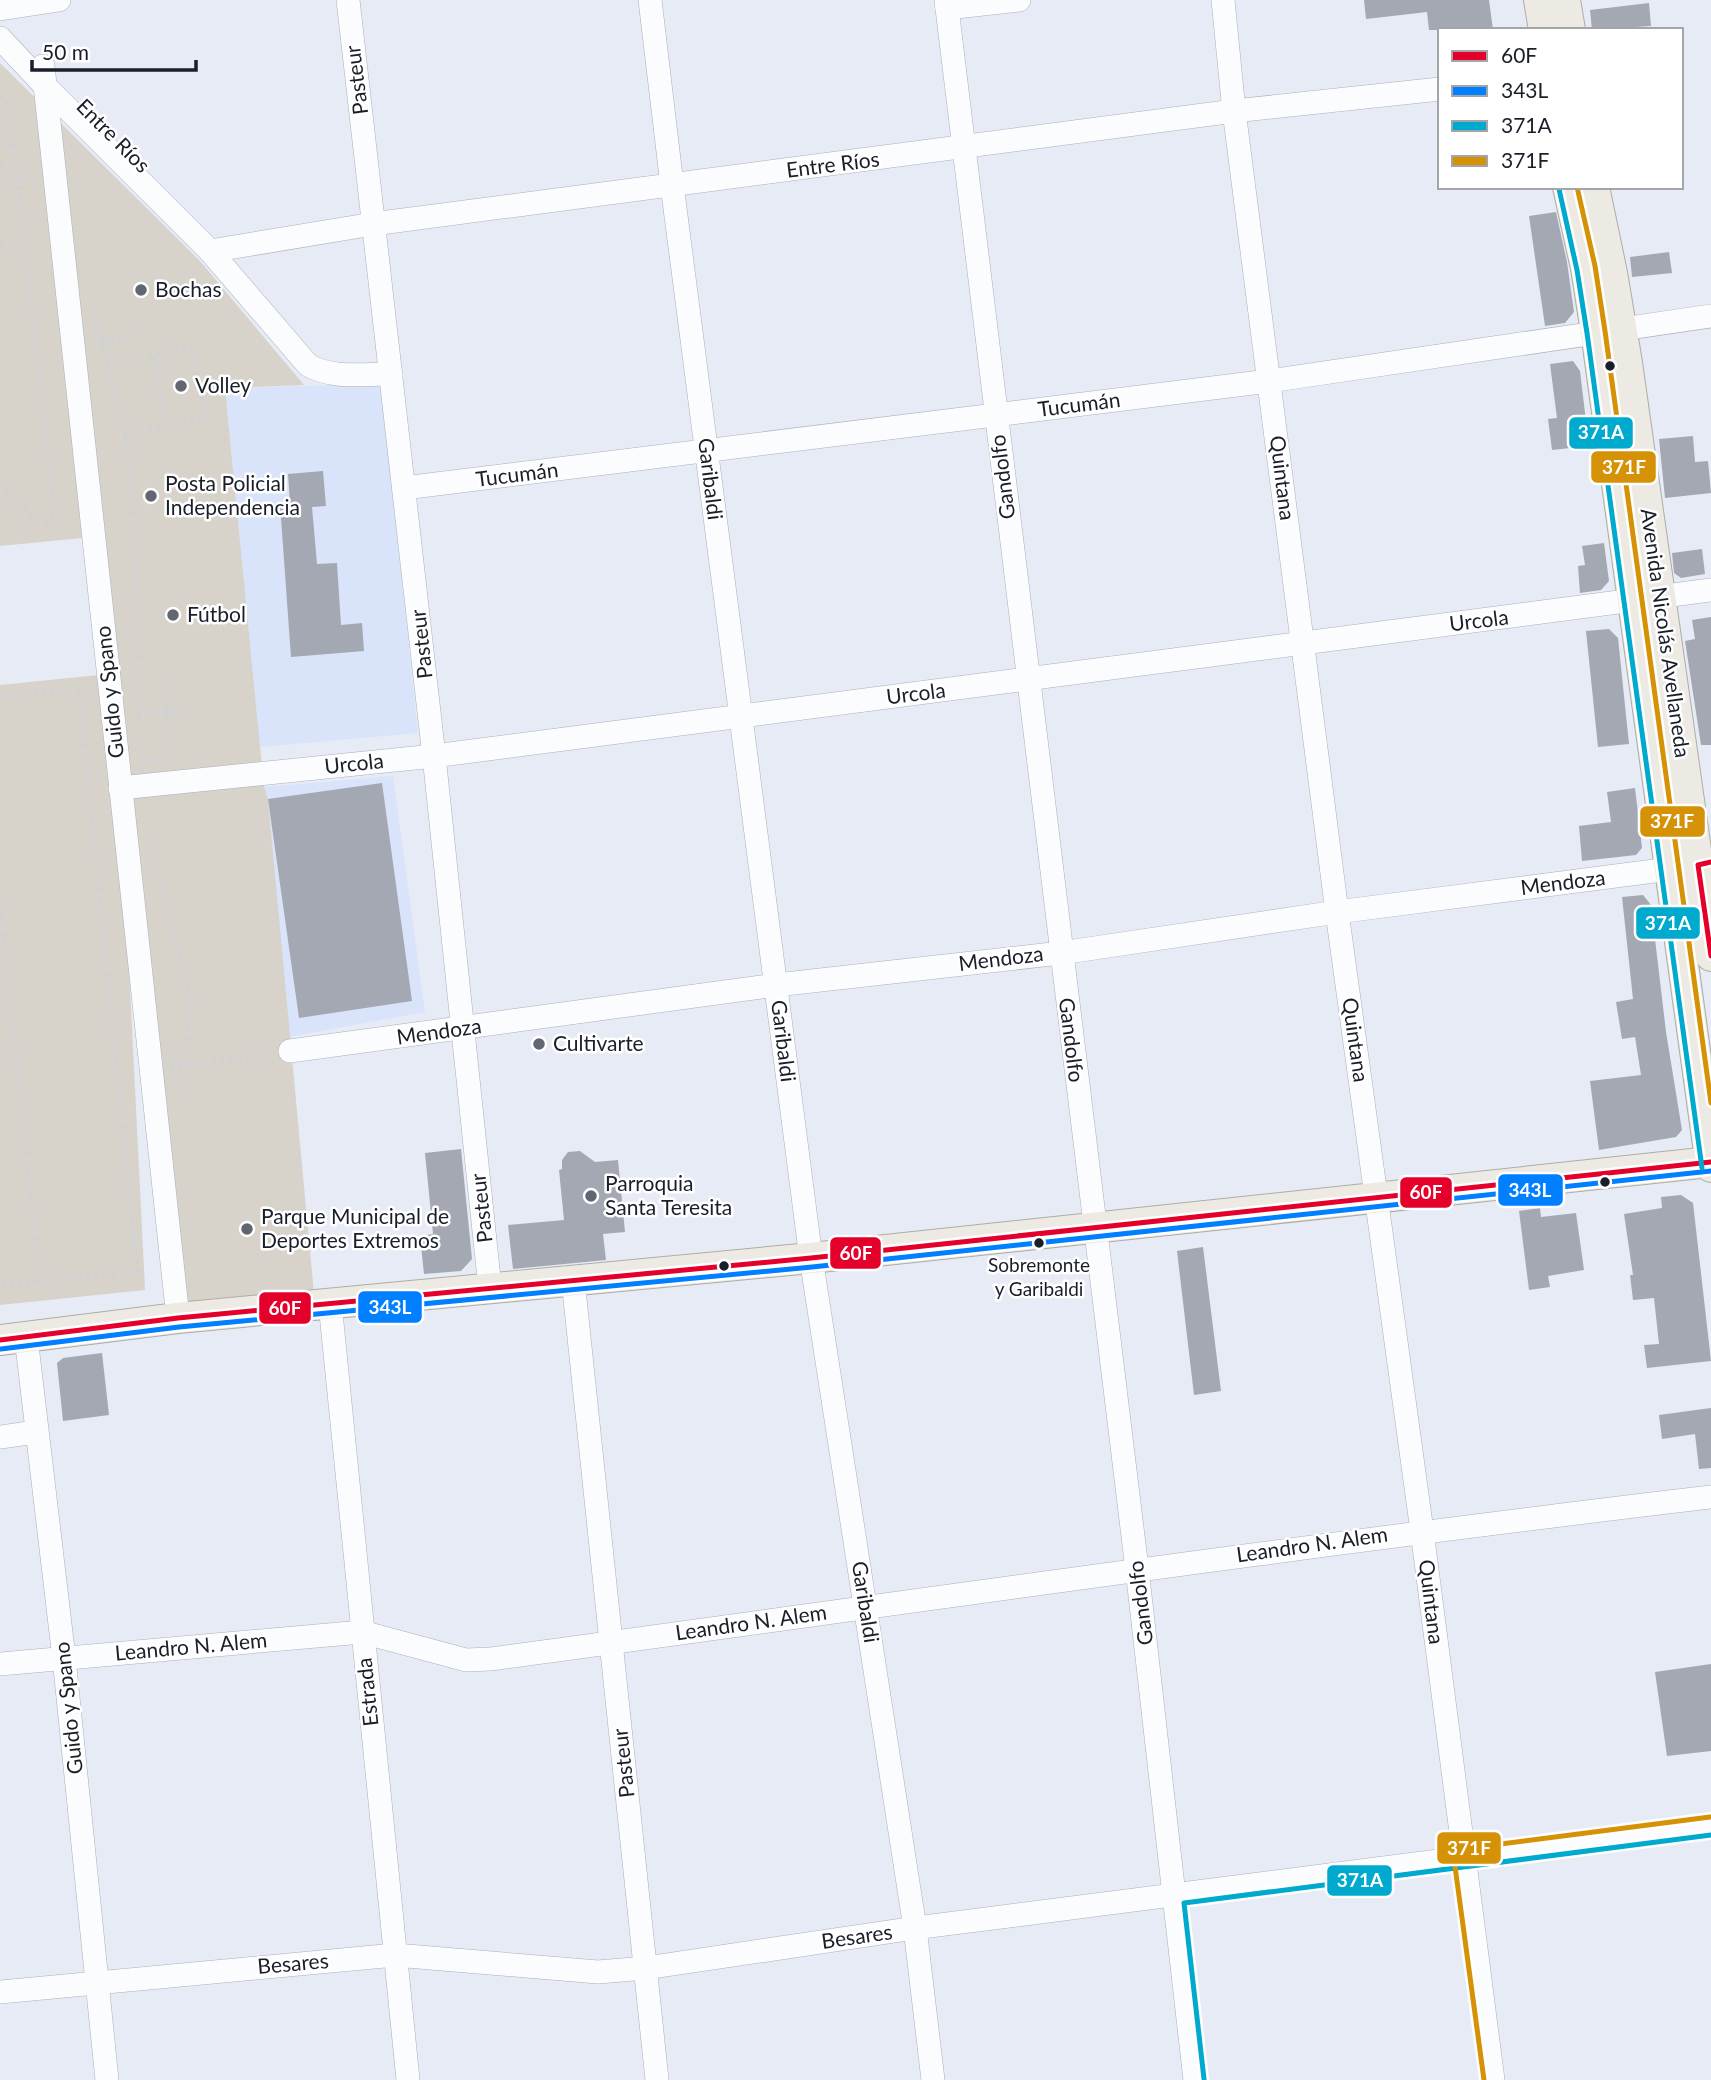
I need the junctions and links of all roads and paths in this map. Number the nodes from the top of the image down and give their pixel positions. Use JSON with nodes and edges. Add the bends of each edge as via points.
{"nodes":[{"id":1,"x":59,"y":0,"type":"edge"},
{"id":2,"x":348,"y":0,"type":"edge"},
{"id":3,"x":650,"y":0,"type":"edge"},
{"id":4,"x":1019,"y":0,"type":"edge"},
{"id":5,"x":1223,"y":0,"type":"edge"},
{"id":6,"x":1539,"y":0,"type":"edge"},
{"id":7,"x":1565,"y":0,"type":"edge"},
{"id":8,"x":946,"y":4,"type":"edge"},
{"id":9,"x":0,"y":9,"type":"edge"},
{"id":10,"x":0,"y":21,"type":"edge"},
{"id":11,"x":1544,"y":28,"type":"edge"},
{"id":12,"x":1570,"y":28,"type":"edge"},
{"id":13,"x":0,"y":38,"type":"edge"},
{"id":14,"x":44,"y":76,"type":"junction"},
{"id":15,"x":1438,"y":89,"type":"edge"},
{"id":16,"x":0,"y":96,"type":"edge"},
{"id":17,"x":1234,"y":111,"type":"junction"},
{"id":18,"x":0,"y":139,"type":"edge"},
{"id":19,"x":964,"y":148,"type":"junction"},
{"id":20,"x":14,"y":150,"type":"junction"},
{"id":21,"x":0,"y":163,"type":"edge"},
{"id":22,"x":54,"y":174,"type":"junction"},
{"id":23,"x":17,"y":179,"type":"junction"},
{"id":24,"x":672,"y":185,"type":"junction"},
{"id":25,"x":1568,"y":189,"type":"edge"},
{"id":26,"x":1594,"y":189,"type":"edge"},
{"id":27,"x":373,"y":224,"type":"junction"},
{"id":28,"x":0,"y":244,"type":"edge"},
{"id":29,"x":219,"y":250,"type":"junction"},
{"id":30,"x":26,"y":258,"type":"junction"},
{"id":31,"x":91,"y":303,"type":"dead end"},
{"id":32,"x":1711,"y":316,"type":"edge"},
{"id":33,"x":1608,"y":330,"type":"junction"},
{"id":34,"x":142,"y":333,"type":"dead end"},
{"id":35,"x":101,"y":342,"type":"junction"},
{"id":36,"x":153,"y":356,"type":"junction"},
{"id":37,"x":107,"y":366,"type":"junction"},
{"id":38,"x":391,"y":374,"type":"junction"},
{"id":39,"x":1269,"y":381,"type":"junction"},
{"id":40,"x":996,"y":415,"type":"junction"},
{"id":41,"x":167,"y":426,"type":"junction"},
{"id":42,"x":124,"y":435,"type":"junction"},
{"id":43,"x":706,"y":451,"type":"junction"},
{"id":44,"x":0,"y":485,"type":"edge"},
{"id":45,"x":404,"y":488,"type":"junction"},
{"id":46,"x":1711,"y":590,"type":"edge"},
{"id":47,"x":1647,"y":598,"type":"junction"},
{"id":48,"x":1303,"y":644,"type":"junction"},
{"id":49,"x":166,"y":672,"type":"dead end"},
{"id":50,"x":1028,"y":679,"type":"junction"},
{"id":51,"x":0,"y":696,"type":"edge"},
{"id":52,"x":167,"y":712,"type":"junction"},
{"id":53,"x":188,"y":712,"type":"dead end"},
{"id":54,"x":138,"y":713,"type":"junction"},
{"id":55,"x":741,"y":716,"type":"junction"},
{"id":56,"x":138,"y":725,"type":"dead end"},
{"id":57,"x":138,"y":748,"type":"dead end"},
{"id":58,"x":434,"y":756,"type":"junction"},
{"id":59,"x":167,"y":758,"type":"dead end"},
{"id":60,"x":129,"y":788,"type":"junction"},
{"id":61,"x":148,"y":827,"type":"dead end"},
{"id":62,"x":1693,"y":865,"type":"edge"},
{"id":63,"x":0,"y":907,"type":"edge"},
{"id":64,"x":1338,"y":912,"type":"junction"},
{"id":65,"x":1061,"y":953,"type":"junction"},
{"id":66,"x":1711,"y":956,"type":"edge"},
{"id":67,"x":776,"y":985,"type":"junction"},
{"id":68,"x":463,"y":1029,"type":"junction"},
{"id":69,"x":290,"y":1051,"type":"joint"},
{"id":70,"x":182,"y":1066,"type":"junction"},
{"id":71,"x":151,"y":1069,"type":"junction"},
{"id":72,"x":177,"y":1104,"type":"dead end"},
{"id":73,"x":1711,"y":1164,"type":"edge"},
{"id":74,"x":1376,"y":1197,"type":"junction"},
{"id":75,"x":1095,"y":1228,"type":"junction"},
{"id":76,"x":811,"y":1258,"type":"junction"},
{"id":77,"x":573,"y":1280,"type":"junction"},
{"id":78,"x":40,"y":1281,"type":"junction"},
{"id":79,"x":0,"y":1285,"type":"edge"},
{"id":80,"x":490,"y":1288,"type":"junction"},
{"id":81,"x":330,"y":1303,"type":"junction"},
{"id":82,"x":178,"y":1318,"type":"junction"},
{"id":83,"x":13,"y":1338,"type":"edge"},
{"id":84,"x":36,"y":1432,"type":"junction"},
{"id":85,"x":0,"y":1437,"type":"edge"},
{"id":86,"x":1711,"y":1497,"type":"edge"},
{"id":87,"x":1422,"y":1531,"type":"junction"},
{"id":88,"x":1137,"y":1569,"type":"junction"},
{"id":89,"x":866,"y":1607,"type":"junction"},
{"id":90,"x":362,"y":1632,"type":"junction"},
{"id":91,"x":611,"y":1643,"type":"junction"},
{"id":92,"x":64,"y":1658,"type":"junction"},
{"id":93,"x":0,"y":1664,"type":"edge"},
{"id":94,"x":1711,"y":1826,"type":"edge"},
{"id":95,"x":1463,"y":1858,"type":"junction"},
{"id":96,"x":1174,"y":1895,"type":"junction"},
{"id":97,"x":915,"y":1928,"type":"junction"},
{"id":98,"x":394,"y":1955,"type":"junction"},
{"id":99,"x":646,"y":1968,"type":"junction"},
{"id":100,"x":97,"y":1982,"type":"junction"},
{"id":101,"x":0,"y":1992,"type":"edge"},
{"id":102,"x":107,"y":2080,"type":"edge"},
{"id":103,"x":408,"y":2080,"type":"edge"},
{"id":104,"x":657,"y":2080,"type":"edge"},
{"id":105,"x":933,"y":2080,"type":"edge"},
{"id":106,"x":1195,"y":2080,"type":"edge"},
{"id":107,"x":1493,"y":2080,"type":"edge"}],
"edges":[{"from":1,"to":9,"type":"street"},
{"from":2,"to":27,"type":"street","name":"Pasteur"},
{"from":3,"to":24,"type":"street","name":"Garibaldi"},
{"from":4,"to":8,"type":"street"},
{"from":5,"to":17,"type":"street","name":"Quintana"},
{"from":6,"to":11,"type":"main road"},
{"from":7,"to":12,"type":"main road"},
{"from":8,"to":19,"type":"street","name":"Gandolfo"},
{"from":10,"to":14,"type":"street","name":"Entre Ríos"},
{"from":13,"to":14,"type":"street","name":"Entre Ríos"},
{"from":14,"to":22,"type":"street","name":"Guido y Spano"},
{"from":14,"to":29,"type":"street","name":"Entre Ríos"},
{"from":15,"to":17,"type":"street","name":"Entre Ríos"},
{"from":16,"to":20,"type":"path","via":[[9,113]]},
{"from":17,"to":19,"type":"street","name":"Entre Ríos"},
{"from":17,"to":39,"type":"street","name":"Quintana"},
{"from":18,"to":20,"type":"path"},
{"from":19,"to":24,"type":"street","name":"Entre Ríos"},
{"from":19,"to":40,"type":"street","name":"Gandolfo"},
{"from":20,"to":23,"type":"path"},
{"from":21,"to":23,"type":"path"},
{"from":22,"to":23,"type":"path"},
{"from":22,"to":60,"type":"street","name":"Guido y Spano"},
{"from":23,"to":30,"type":"path"},
{"from":24,"to":27,"type":"street","name":"Entre Ríos"},
{"from":24,"to":43,"type":"street","name":"Garibaldi"},
{"from":25,"to":33,"type":"main road","name":"Avenida Nicolás Avellaneda","via":[[1586,268]]},
{"from":26,"to":33,"type":"main road","name":"Avenida Nicolás Avellaneda","via":[[1612,273]]},
{"from":27,"to":29,"type":"street","name":"Entre Ríos"},
{"from":27,"to":38,"type":"street","name":"Pasteur"},
{"from":28,"to":30,"type":"path"},
{"from":29,"to":38,"type":"street","via":[[308,365],[330,374]]},
{"from":30,"to":44,"type":"path","via":[[52,519],[38,521]]},
{"from":31,"to":35,"type":"path"},
{"from":32,"to":33,"type":"street","name":"Tucumán"},
{"from":33,"to":39,"type":"street","name":"Tucumán"},
{"from":33,"to":47,"type":"main road","name":"Avenida Nicolás Avellaneda","via":[[1627,363]]},
{"from":34,"to":35,"type":"path"},
{"from":35,"to":37,"type":"path"},
{"from":36,"to":37,"type":"path"},
{"from":36,"to":41,"type":"path"},
{"from":36,"to":41,"type":"path","via":[[191,348],[206,418]]},
{"from":37,"to":42,"type":"path"},
{"from":38,"to":45,"type":"street","name":"Pasteur"},
{"from":39,"to":40,"type":"street","name":"Tucumán"},
{"from":39,"to":48,"type":"street","name":"Quintana"},
{"from":40,"to":43,"type":"street","name":"Tucumán"},
{"from":40,"to":50,"type":"street","name":"Gandolfo"},
{"from":41,"to":42,"type":"path"},
{"from":42,"to":54,"type":"path","via":[[139,614]]},
{"from":43,"to":45,"type":"street","name":"Tucumán"},
{"from":43,"to":55,"type":"street","name":"Garibaldi"},
{"from":45,"to":58,"type":"street","name":"Pasteur"},
{"from":46,"to":47,"type":"street","name":"Urcola"},
{"from":47,"to":48,"type":"street","name":"Urcola"},
{"from":47,"to":62,"type":"main road","name":"Avenida Nicolás Avellaneda"},
{"from":48,"to":50,"type":"street","name":"Urcola"},
{"from":48,"to":64,"type":"street","name":"Quintana"},
{"from":49,"to":52,"type":"path"},
{"from":50,"to":55,"type":"street","name":"Urcola"},
{"from":50,"to":65,"type":"street","name":"Gandolfo"},
{"from":51,"to":78,"type":"path","via":[[79,688],[137,1272]]},
{"from":52,"to":53,"type":"path"},
{"from":52,"to":54,"type":"path"},
{"from":52,"to":59,"type":"path"},
{"from":54,"to":56,"type":"path"},
{"from":55,"to":58,"type":"street","name":"Urcola"},
{"from":55,"to":67,"type":"street","name":"Garibaldi"},
{"from":57,"to":60,"type":"path"},
{"from":58,"to":60,"type":"street","name":"Urcola"},
{"from":58,"to":68,"type":"street","name":"Pasteur"},
{"from":60,"to":71,"type":"street","name":"Guido y Spano"},
{"from":61,"to":70,"type":"path","via":[[192,1004]]},
{"from":62,"to":64,"type":"street","name":"Mendoza"},
{"from":62,"to":66,"type":"main road","name":"Avenida Nicolás Avellaneda"},
{"from":62,"to":73,"type":"main road","name":"Avenida Nicolás Avellaneda"},
{"from":63,"to":78,"type":"path"},
{"from":64,"to":65,"type":"street","name":"Mendoza"},
{"from":64,"to":74,"type":"street","name":"Quintana"},
{"from":65,"to":67,"type":"street","name":"Mendoza"},
{"from":65,"to":75,"type":"street","name":"Gandolfo"},
{"from":67,"to":68,"type":"street","name":"Mendoza"},
{"from":67,"to":76,"type":"street","name":"Garibaldi"},
{"from":68,"to":69,"type":"street","name":"Mendoza"},
{"from":68,"to":80,"type":"street","name":"Pasteur"},
{"from":69,"to":70,"type":"path"},
{"from":70,"to":71,"type":"path"},
{"from":70,"to":72,"type":"path"},
{"from":71,"to":82,"type":"street","name":"Guido y Spano"},
{"from":73,"to":74,"type":"main road"},
{"from":74,"to":75,"type":"main road"},
{"from":74,"to":87,"type":"street","name":"Quintana"},
{"from":75,"to":76,"type":"main road"},
{"from":75,"to":88,"type":"street","name":"Gandolfo"},
{"from":76,"to":77,"type":"main road"},
{"from":76,"to":89,"type":"street","name":"Garibaldi"},
{"from":77,"to":80,"type":"main road"},
{"from":77,"to":91,"type":"street","name":"Pasteur"},
{"from":78,"to":79,"type":"path"},
{"from":80,"to":81,"type":"main road"},
{"from":81,"to":82,"type":"main road"},
{"from":81,"to":90,"type":"street","name":"Estrada"},
{"from":82,"to":83,"type":"main road"},
{"from":83,"to":84,"type":"street","name":"Guido y Spano"},
{"from":84,"to":85,"type":"street"},
{"from":84,"to":92,"type":"street","name":"Guido y Spano"},
{"from":86,"to":87,"type":"street","name":"Leandro N. Alem"},
{"from":87,"to":88,"type":"street","name":"Leandro N. Alem"},
{"from":87,"to":95,"type":"street","name":"Quintana"},
{"from":88,"to":89,"type":"street","name":"Leandro N. Alem"},
{"from":88,"to":96,"type":"street","name":"Gandolfo"},
{"from":89,"to":91,"type":"street","name":"Leandro N. Alem"},
{"from":89,"to":97,"type":"street","name":"Garibaldi"},
{"from":90,"to":91,"type":"street","name":"Leandro N. Alem","via":[[466,1660]]},
{"from":90,"to":92,"type":"street","name":"Leandro N. Alem"},
{"from":90,"to":98,"type":"street","name":"Estrada"},
{"from":91,"to":99,"type":"street","name":"Pasteur"},
{"from":92,"to":93,"type":"street","name":"Leandro N. Alem"},
{"from":92,"to":100,"type":"street","name":"Guido y Spano"},
{"from":94,"to":95,"type":"street","name":"Besares"},
{"from":95,"to":96,"type":"street","name":"Besares"},
{"from":95,"to":107,"type":"street","name":"Quintana"},
{"from":96,"to":97,"type":"street","name":"Besares"},
{"from":96,"to":106,"type":"street","name":"Gandolfo"},
{"from":97,"to":99,"type":"street","name":"Besares"},
{"from":97,"to":105,"type":"street","name":"Garibaldi"},
{"from":98,"to":99,"type":"street","name":"Besares","via":[[598,1972]]},
{"from":98,"to":100,"type":"street","name":"Besares"},
{"from":98,"to":103,"type":"street","name":"Estrada"},
{"from":99,"to":104,"type":"street","name":"Pasteur"},
{"from":100,"to":101,"type":"street","name":"Besares"},
{"from":100,"to":102,"type":"street","name":"Guido y Spano"}]}
